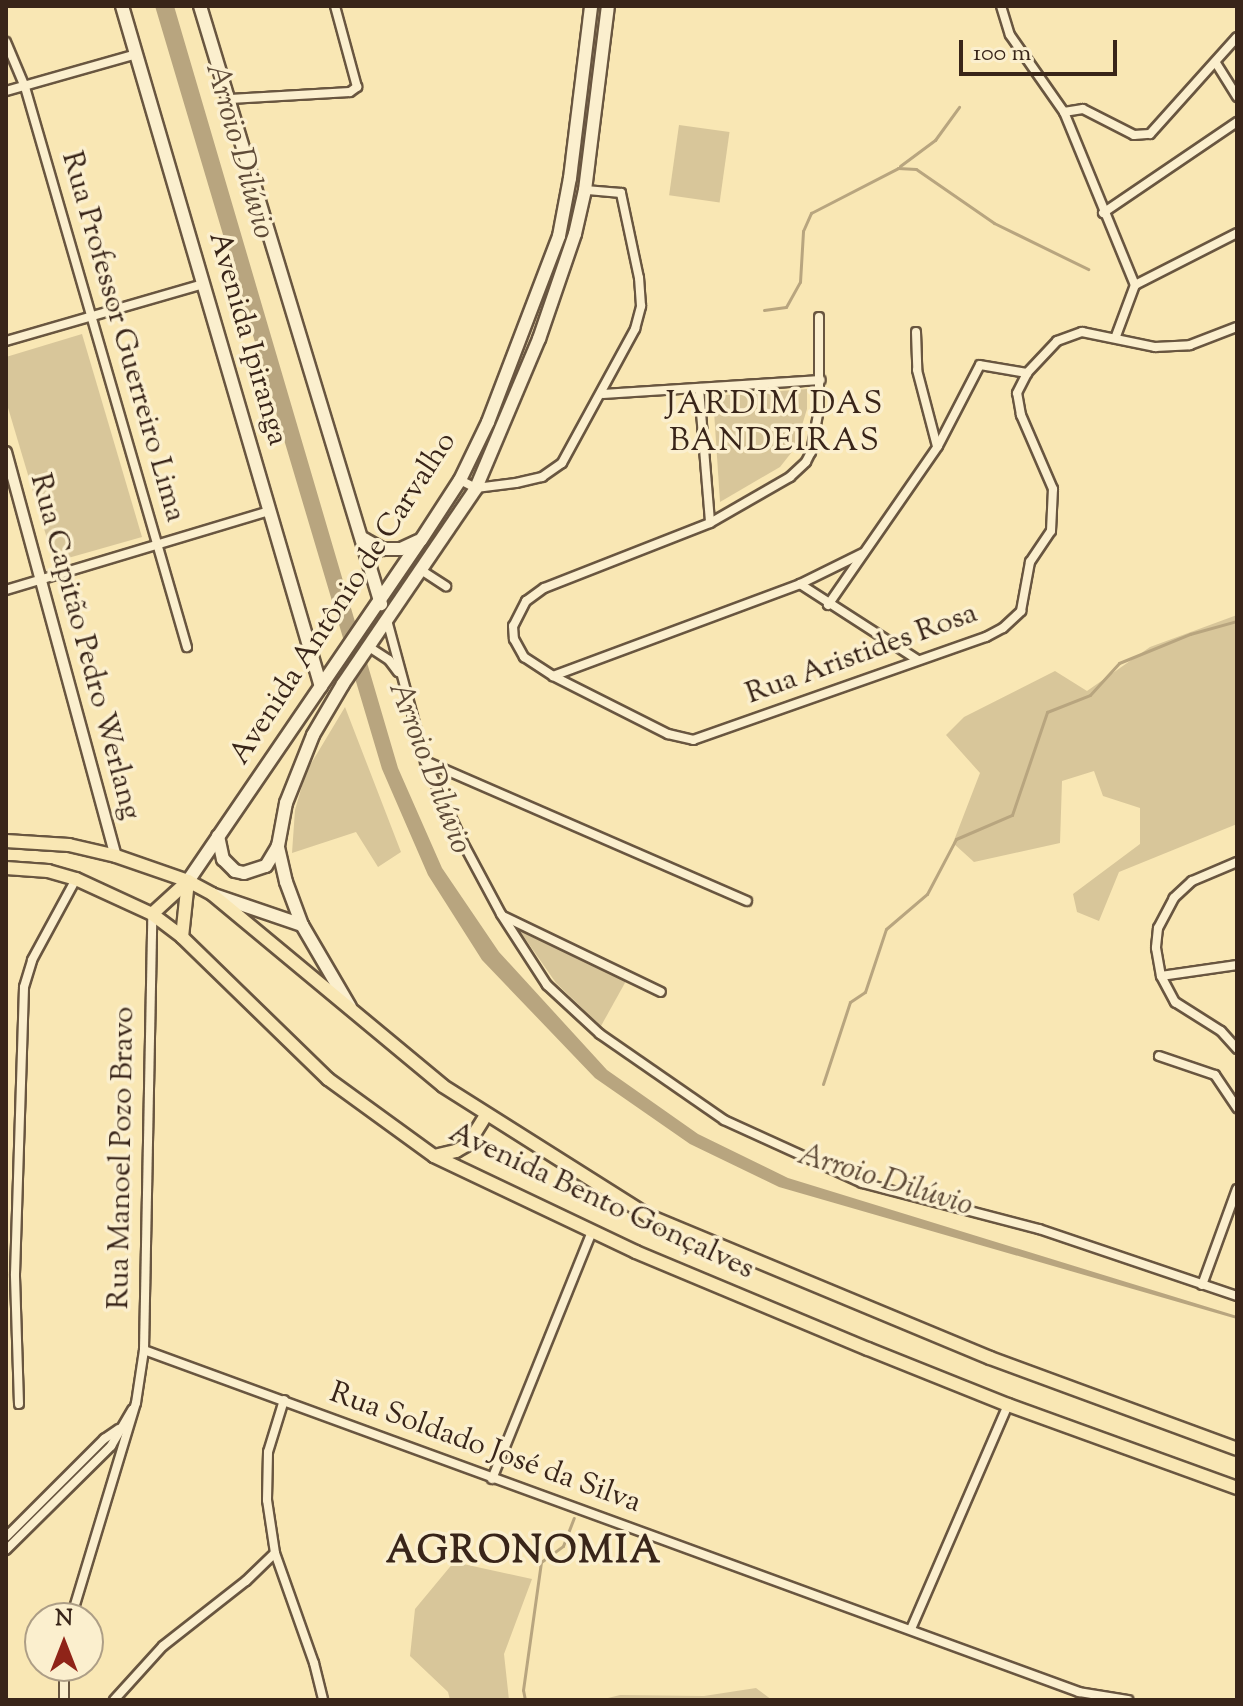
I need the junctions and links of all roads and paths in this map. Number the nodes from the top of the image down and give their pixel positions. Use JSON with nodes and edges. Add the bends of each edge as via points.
{"nodes":[{"id":1,"x":122,"y":6,"type":"edge"},
{"id":2,"x":200,"y":6,"type":"edge"},
{"id":3,"x":335,"y":6,"type":"edge"},
{"id":4,"x":591,"y":6,"type":"edge"},
{"id":5,"x":608,"y":6,"type":"edge"},
{"id":6,"x":1001,"y":6,"type":"edge"},
{"id":7,"x":1237,"y":37,"type":"edge"},
{"id":8,"x":6,"y":42,"type":"edge"},
{"id":9,"x":137,"y":54,"type":"junction"},
{"id":10,"x":1216,"y":63,"type":"junction"},
{"id":11,"x":25,"y":87,"type":"junction"},
{"id":12,"x":6,"y":91,"type":"edge"},
{"id":13,"x":1237,"y":97,"type":"edge"},
{"id":14,"x":230,"y":99,"type":"junction"},
{"id":15,"x":1064,"y":112,"type":"junction"},
{"id":16,"x":1237,"y":122,"type":"edge"},
{"id":17,"x":585,"y":190,"type":"junction"},
{"id":18,"x":1103,"y":213,"type":"junction"},
{"id":19,"x":1237,"y":233,"type":"edge"},
{"id":20,"x":203,"y":284,"type":"junction"},
{"id":21,"x":1135,"y":285,"type":"junction"},
{"id":22,"x":92,"y":316,"type":"junction"},
{"id":23,"x":819,"y":317,"type":"dead end"},
{"id":24,"x":1237,"y":327,"type":"edge"},
{"id":25,"x":916,"y":332,"type":"dead end"},
{"id":26,"x":1116,"y":336,"type":"junction"},
{"id":27,"x":6,"y":341,"type":"edge"},
{"id":28,"x":1027,"y":373,"type":"junction"},
{"id":29,"x":821,"y":380,"type":"junction"},
{"id":30,"x":699,"y":388,"type":"junction"},
{"id":31,"x":603,"y":394,"type":"junction"},
{"id":32,"x":938,"y":446,"type":"junction"},
{"id":33,"x":6,"y":452,"type":"edge"},
{"id":34,"x":460,"y":480,"type":"junction"},
{"id":35,"x":476,"y":488,"type":"junction"},
{"id":36,"x":270,"y":511,"type":"junction"},
{"id":37,"x":710,"y":523,"type":"junction"},
{"id":38,"x":362,"y":538,"type":"junction"},
{"id":39,"x":421,"y":540,"type":"junction"},
{"id":40,"x":156,"y":545,"type":"junction"},
{"id":41,"x":863,"y":553,"type":"junction"},
{"id":42,"x":421,"y":570,"type":"junction"},
{"id":43,"x":43,"y":580,"type":"junction"},
{"id":44,"x":800,"y":584,"type":"junction"},
{"id":45,"x":446,"y":586,"type":"dead end"},
{"id":46,"x":6,"y":590,"type":"edge"},
{"id":47,"x":380,"y":601,"type":"junction"},
{"id":48,"x":828,"y":605,"type":"junction"},
{"id":49,"x":387,"y":620,"type":"junction"},
{"id":50,"x":187,"y":647,"type":"dead end"},
{"id":51,"x":368,"y":649,"type":"junction"},
{"id":52,"x":918,"y":660,"type":"junction"},
{"id":53,"x":401,"y":676,"type":"junction"},
{"id":54,"x":553,"y":676,"type":"junction"},
{"id":55,"x":321,"y":687,"type":"junction"},
{"id":56,"x":425,"y":761,"type":"junction"},
{"id":57,"x":218,"y":836,"type":"junction"},
{"id":58,"x":6,"y":841,"type":"edge"},
{"id":59,"x":278,"y":846,"type":"junction"},
{"id":60,"x":116,"y":856,"type":"junction"},
{"id":61,"x":1237,"y":862,"type":"edge"},
{"id":62,"x":6,"y":868,"type":"edge"},
{"id":63,"x":76,"y":879,"type":"junction"},
{"id":64,"x":188,"y":881,"type":"junction"},
{"id":65,"x":212,"y":894,"type":"junction"},
{"id":66,"x":747,"y":901,"type":"dead end"},
{"id":67,"x":152,"y":914,"type":"junction"},
{"id":68,"x":501,"y":914,"type":"junction"},
{"id":69,"x":302,"y":925,"type":"junction"},
{"id":70,"x":182,"y":937,"type":"junction"},
{"id":71,"x":1237,"y":965,"type":"edge"},
{"id":72,"x":1161,"y":976,"type":"junction"},
{"id":73,"x":661,"y":992,"type":"dead end"},
{"id":74,"x":356,"y":1017,"type":"junction"},
{"id":75,"x":6,"y":1041,"type":"edge"},
{"id":76,"x":19,"y":1041,"type":"junction"},
{"id":77,"x":1237,"y":1049,"type":"edge"},
{"id":78,"x":1159,"y":1056,"type":"dead end"},
{"id":79,"x":1237,"y":1108,"type":"edge"},
{"id":80,"x":486,"y":1115,"type":"junction"},
{"id":81,"x":434,"y":1156,"type":"junction"},
{"id":82,"x":1237,"y":1189,"type":"edge"},
{"id":83,"x":592,"y":1231,"type":"junction"},
{"id":84,"x":1202,"y":1285,"type":"junction"},
{"id":85,"x":1237,"y":1296,"type":"edge"},
{"id":86,"x":144,"y":1350,"type":"junction"},
{"id":87,"x":284,"y":1400,"type":"junction"},
{"id":88,"x":136,"y":1403,"type":"junction"},
{"id":89,"x":19,"y":1404,"type":"dead end"},
{"id":90,"x":1008,"y":1405,"type":"junction"},
{"id":91,"x":119,"y":1429,"type":"junction"},
{"id":92,"x":1237,"y":1449,"type":"edge"},
{"id":93,"x":492,"y":1479,"type":"junction"},
{"id":94,"x":1237,"y":1488,"type":"edge"},
{"id":95,"x":6,"y":1537,"type":"edge"},
{"id":96,"x":6,"y":1550,"type":"edge"},
{"id":97,"x":275,"y":1553,"type":"junction"},
{"id":98,"x":76,"y":1602,"type":"edge"},
{"id":99,"x":911,"y":1629,"type":"junction"},
{"id":100,"x":114,"y":1700,"type":"edge"},
{"id":101,"x":323,"y":1700,"type":"edge"},
{"id":102,"x":1128,"y":1700,"type":"edge"}],
"edges":[{"from":1,"to":9,"type":"main road","name":"Avenida Ipiranga"},
{"from":2,"to":14,"type":"main road","name":"Avenida Ipiranga"},
{"from":3,"to":14,"type":"street","via":[[357,87],[350,92]]},
{"from":4,"to":34,"type":"main road","name":"Avenida Antônio de Carvalho","via":[[559,236],[488,422]]},
{"from":5,"to":17,"type":"main road","name":"Avenida Antônio de Carvalho"},
{"from":6,"to":15,"type":"street","via":[[1010,35]]},
{"from":7,"to":10,"type":"street"},
{"from":8,"to":11,"type":"street","name":"Rua Professor Guerreiro Lima"},
{"from":9,"to":11,"type":"street"},
{"from":9,"to":20,"type":"main road","name":"Avenida Ipiranga"},
{"from":10,"to":13,"type":"street"},
{"from":10,"to":15,"type":"street","via":[[1150,134],[1143,136],[1083,109]]},
{"from":11,"to":12,"type":"street"},
{"from":11,"to":22,"type":"street","name":"Rua Professor Guerreiro Lima"},
{"from":14,"to":38,"type":"main road","name":"Avenida Ipiranga"},
{"from":15,"to":18,"type":"street"},
{"from":16,"to":18,"type":"street"},
{"from":17,"to":31,"type":"street","via":[[621,193],[639,278],[641,306],[635,329]]},
{"from":17,"to":35,"type":"main road","name":"Avenida Antônio de Carvalho","via":[[539,339]]},
{"from":18,"to":21,"type":"street"},
{"from":19,"to":21,"type":"street"},
{"from":20,"to":22,"type":"street"},
{"from":20,"to":36,"type":"main road","name":"Avenida Ipiranga"},
{"from":21,"to":26,"type":"street"},
{"from":22,"to":27,"type":"street"},
{"from":22,"to":40,"type":"street","name":"Rua Professor Guerreiro Lima"},
{"from":23,"to":29,"type":"street"},
{"from":24,"to":26,"type":"street","via":[[1190,345],[1155,347]]},
{"from":25,"to":32,"type":"street","via":[[917,370]]},
{"from":26,"to":28,"type":"street","via":[[1082,332],[1057,341]]},
{"from":28,"to":32,"type":"street","via":[[980,365]]},
{"from":28,"to":52,"type":"street","name":"Rua Aristides Rosa","via":[[1017,393],[1021,415],[1053,489],[1054,508],[1051,531],[1030,562],[1021,611],[986,637]]},
{"from":29,"to":30,"type":"street"},
{"from":29,"to":37,"type":"street","via":[[806,462],[790,477]]},
{"from":30,"to":31,"type":"street"},
{"from":30,"to":37,"type":"street"},
{"from":31,"to":35,"type":"street","via":[[562,463],[542,477]]},
{"from":32,"to":41,"type":"street"},
{"from":33,"to":43,"type":"street","name":"Rua Capitão Pedro Werlang"},
{"from":34,"to":35,"type":"street"},
{"from":34,"to":39,"type":"main road","name":"Avenida Antônio de Carvalho"},
{"from":35,"to":42,"type":"main road","name":"Avenida Antônio de Carvalho"},
{"from":36,"to":40,"type":"street"},
{"from":36,"to":55,"type":"main road","name":"Avenida Ipiranga"},
{"from":37,"to":54,"type":"street","name":"Rua Aristides Rosa","via":[[544,588],[526,601],[513,626],[514,639],[524,657]]},
{"from":38,"to":39,"type":"main road","via":[[382,549],[401,549]]},
{"from":38,"to":47,"type":"main road","name":"Avenida Ipiranga"},
{"from":39,"to":47,"type":"main road","name":"Avenida Antônio de Carvalho"},
{"from":40,"to":43,"type":"street"},
{"from":40,"to":50,"type":"street","name":"Rua Professor Guerreiro Lima"},
{"from":41,"to":44,"type":"street"},
{"from":41,"to":48,"type":"street"},
{"from":42,"to":45,"type":"street"},
{"from":42,"to":49,"type":"main road","name":"Avenida Antônio de Carvalho"},
{"from":43,"to":46,"type":"street"},
{"from":43,"to":60,"type":"street","name":"Rua Capitão Pedro Werlang"},
{"from":44,"to":48,"type":"street"},
{"from":44,"to":54,"type":"street"},
{"from":47,"to":49,"type":"main road","name":"Avenida Ipiranga"},
{"from":47,"to":55,"type":"main road","name":"Avenida Antônio de Carvalho"},
{"from":48,"to":52,"type":"street"},
{"from":49,"to":51,"type":"main road","name":"Avenida Antônio de Carvalho"},
{"from":49,"to":53,"type":"street","name":"Avenida Ipiranga"},
{"from":51,"to":53,"type":"street","via":[[389,660]]},
{"from":51,"to":59,"type":"main road","name":"Avenida Antônio de Carvalho","via":[[299,764]]},
{"from":52,"to":54,"type":"street","name":"Rua Aristides Rosa","via":[[693,740],[668,734]]},
{"from":53,"to":56,"type":"street","name":"Avenida Ipiranga"},
{"from":55,"to":57,"type":"main road","name":"Avenida Antônio de Carvalho"},
{"from":56,"to":66,"type":"street"},
{"from":56,"to":68,"type":"street","name":"Avenida Ipiranga"},
{"from":57,"to":59,"type":"main road","via":[[223,859],[244,873],[266,866]]},
{"from":57,"to":64,"type":"main road","name":"Avenida Antônio de Carvalho"},
{"from":58,"to":60,"type":"main road","name":"Avenida Bento Gonçalves","via":[[69,845]]},
{"from":59,"to":69,"type":"main road","name":"Avenida Antônio de Carvalho"},
{"from":60,"to":64,"type":"main road","name":"Avenida Bento Gonçalves"},
{"from":61,"to":72,"type":"street","via":[[1192,881],[1174,898],[1158,928]]},
{"from":62,"to":63,"type":"main road","name":"Avenida Bento Gonçalves"},
{"from":63,"to":67,"type":"main road","name":"Avenida Bento Gonçalves"},
{"from":63,"to":76,"type":"street","via":[[32,960]]},
{"from":64,"to":65,"type":"main road","name":"Avenida Bento Gonçalves"},
{"from":64,"to":67,"type":"main road"},
{"from":64,"to":70,"type":"main road"},
{"from":65,"to":69,"type":"main road"},
{"from":65,"to":74,"type":"main road","name":"Avenida Bento Gonçalves"},
{"from":67,"to":70,"type":"main road","name":"Avenida Bento Gonçalves"},
{"from":67,"to":86,"type":"street","name":"Rua Manoel Pozo Bravo"},
{"from":68,"to":73,"type":"street"},
{"from":68,"to":84,"type":"street","name":"Avenida Ipiranga","via":[[547,985],[589,1024],[724,1120],[862,1183],[1039,1229]]},
{"from":69,"to":74,"type":"main road","name":"Avenida Antônio de Carvalho"},
{"from":70,"to":81,"type":"main road","name":"Avenida Bento Gonçalves","via":[[328,1079]]},
{"from":71,"to":72,"type":"street"},
{"from":72,"to":77,"type":"street","via":[[1175,1002],[1221,1031]]},
{"from":74,"to":80,"type":"main road","name":"Avenida Bento Gonçalves"},
{"from":75,"to":76,"type":"street"},
{"from":76,"to":89,"type":"street"},
{"from":78,"to":79,"type":"street","via":[[1215,1075]]},
{"from":80,"to":81,"type":"main road","via":[[468,1144]]},
{"from":80,"to":92,"type":"main road","name":"Avenida Bento Gonçalves","via":[[649,1216],[990,1358]]},
{"from":81,"to":83,"type":"main road","name":"Avenida Bento Gonçalves"},
{"from":82,"to":84,"type":"street"},
{"from":83,"to":90,"type":"main road","name":"Avenida Bento Gonçalves"},
{"from":83,"to":93,"type":"street"},
{"from":84,"to":85,"type":"street","name":"Avenida Ipiranga"},
{"from":86,"to":87,"type":"street","name":"Rua Soldado José da Silva"},
{"from":86,"to":88,"type":"street","name":"Rua Manoel Pozo Bravo"},
{"from":87,"to":93,"type":"street","name":"Rua Soldado José da Silva"},
{"from":87,"to":97,"type":"street","via":[[268,1452],[267,1500]]},
{"from":88,"to":91,"type":"street"},
{"from":88,"to":98,"type":"street","name":"Rua Manoel Pozo Bravo"},
{"from":90,"to":94,"type":"main road","name":"Avenida Bento Gonçalves"},
{"from":90,"to":99,"type":"street"},
{"from":91,"to":95,"type":"street"},
{"from":91,"to":96,"type":"street","via":[[111,1446]]},
{"from":93,"to":99,"type":"street","name":"Rua Soldado José da Silva"},
{"from":97,"to":100,"type":"street","via":[[163,1646]]},
{"from":97,"to":101,"type":"street"},
{"from":99,"to":102,"type":"street","name":"Rua Soldado José da Silva","via":[[1079,1692]]}]}
